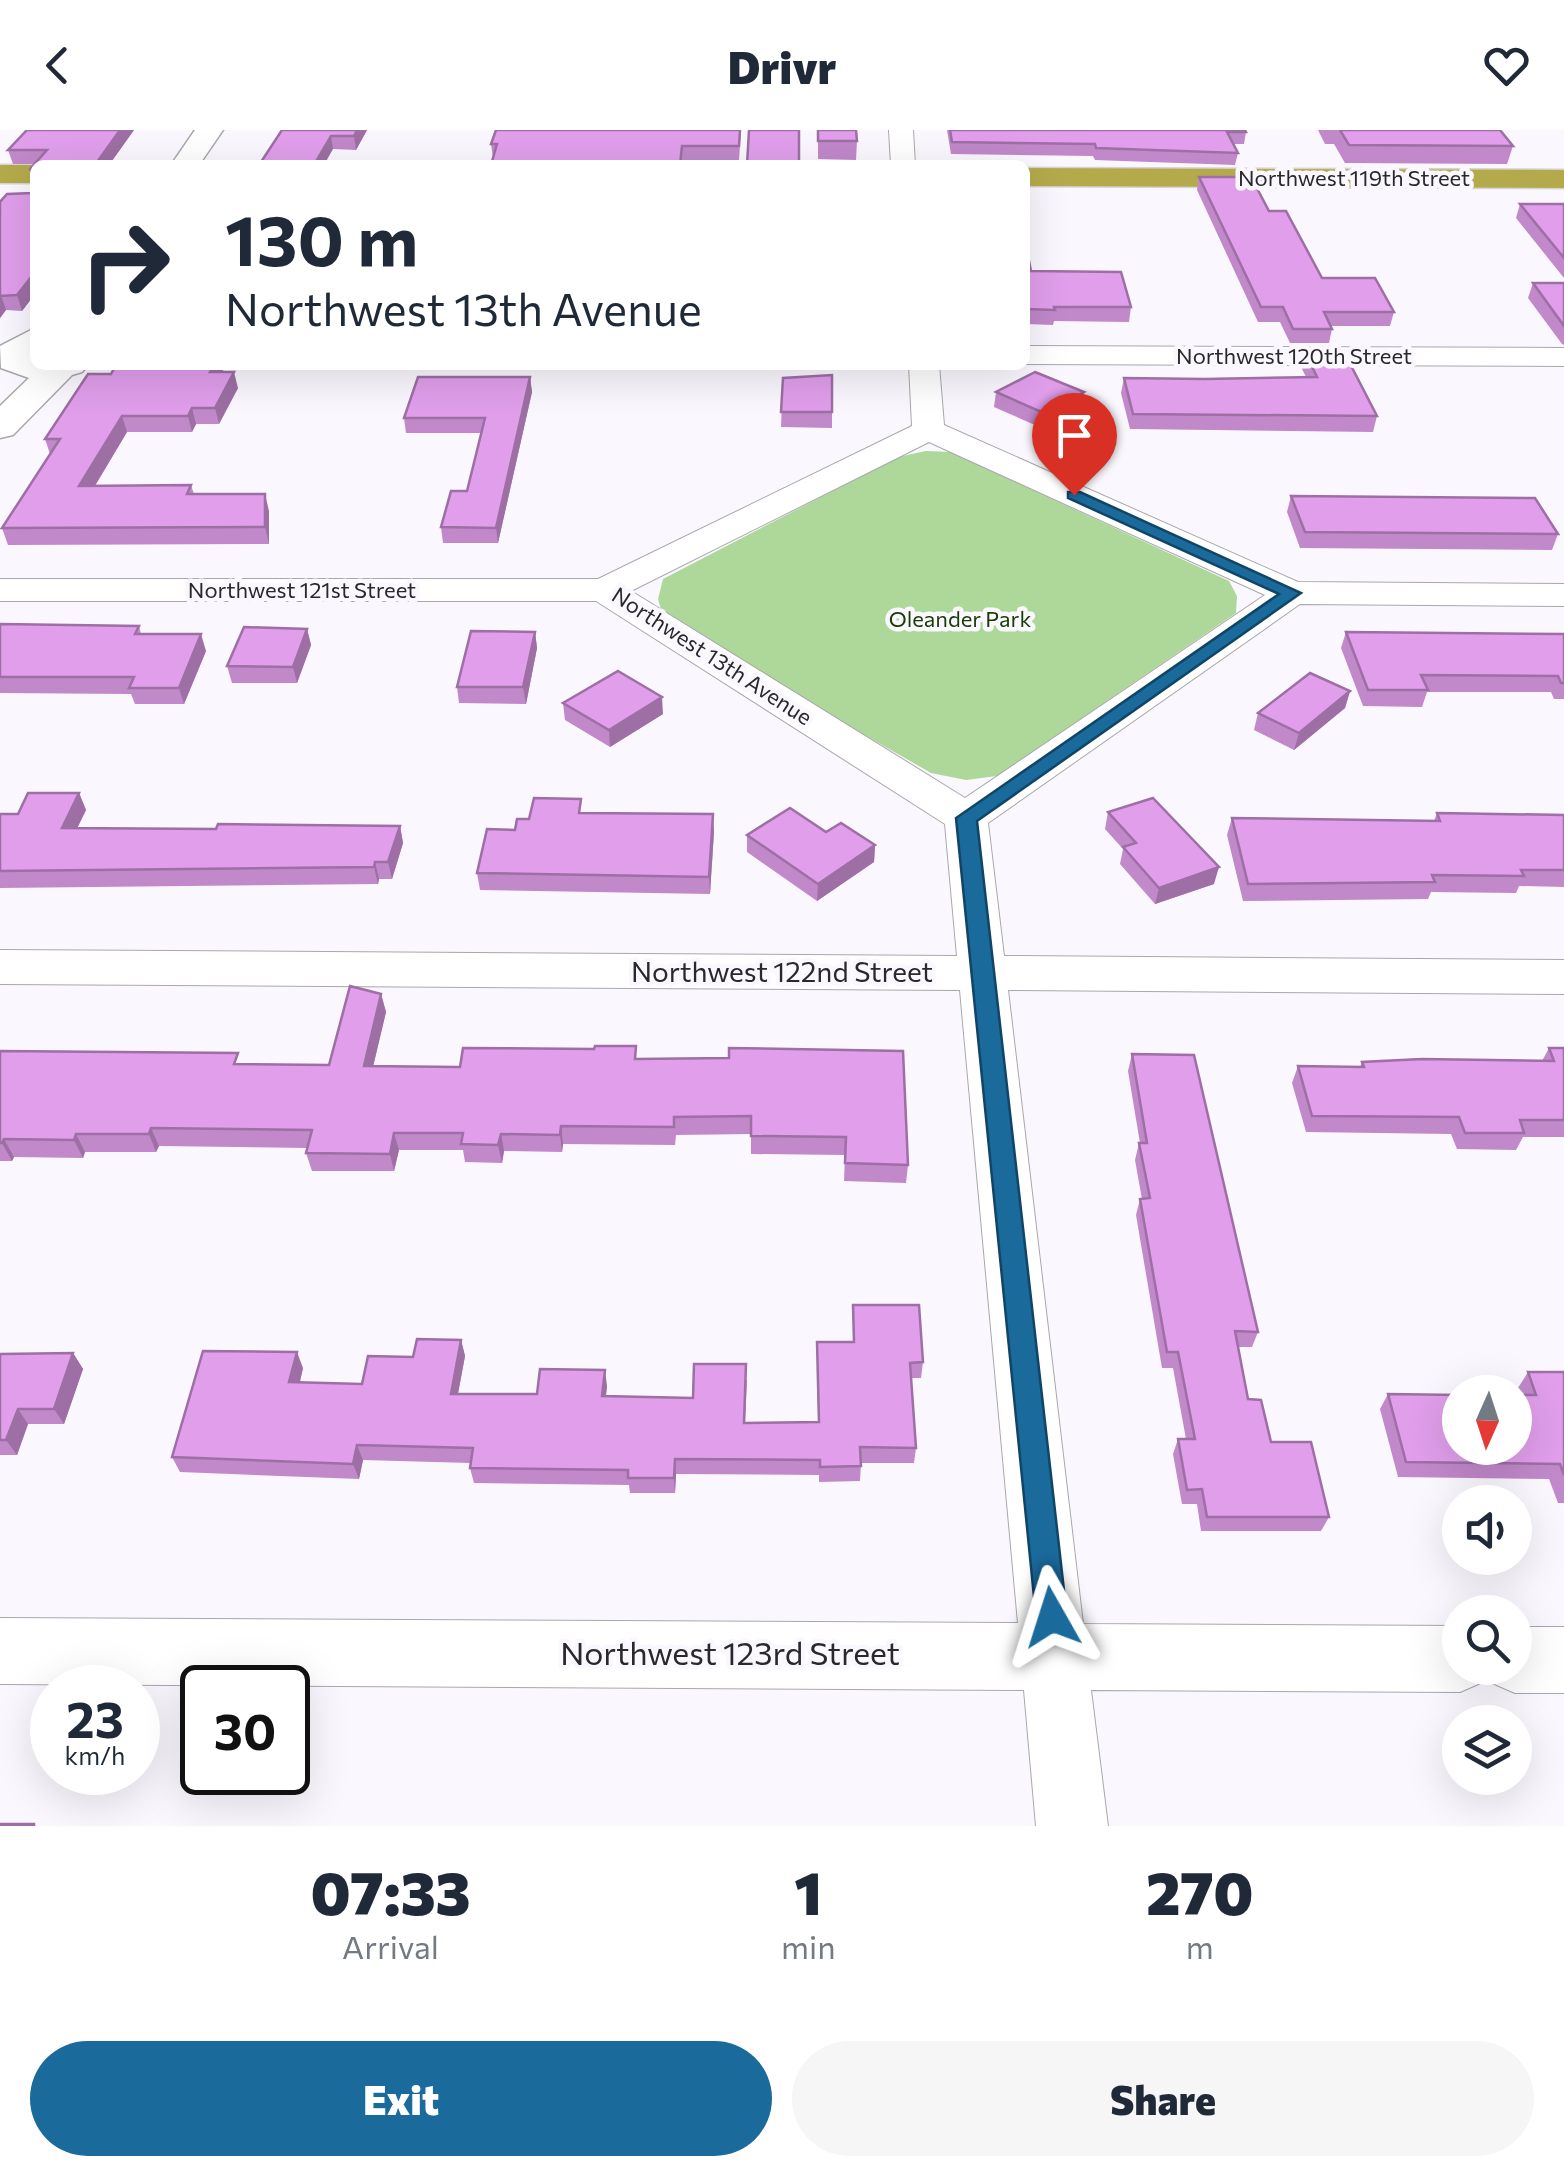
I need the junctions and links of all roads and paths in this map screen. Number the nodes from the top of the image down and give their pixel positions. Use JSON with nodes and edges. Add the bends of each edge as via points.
{"nodes":[{"id":1,"x":209,"y":130,"type":"edge"},
{"id":2,"x":901,"y":130,"type":"edge"},
{"id":3,"x":188,"y":160,"type":"edge"},
{"id":4,"x":904,"y":160,"type":"edge"},
{"id":5,"x":0,"y":174,"type":"edge"},
{"id":6,"x":30,"y":174,"type":"edge"},
{"id":7,"x":1030,"y":177,"type":"edge"},
{"id":8,"x":1564,"y":179,"type":"edge"},
{"id":9,"x":0,"y":196,"type":"edge"},
{"id":10,"x":30,"y":196,"type":"edge"},
{"id":11,"x":1030,"y":199,"type":"edge"},
{"id":12,"x":1564,"y":201,"type":"edge"},
{"id":13,"x":16,"y":352,"type":"edge"},
{"id":14,"x":1030,"y":355,"type":"edge"},
{"id":15,"x":1564,"y":357,"type":"edge"},
{"id":16,"x":61,"y":370,"type":"edge"},
{"id":17,"x":924,"y":370,"type":"edge"},
{"id":18,"x":4,"y":421,"type":"edge"},
{"id":19,"x":928,"y":430,"type":"junction"},
{"id":20,"x":0,"y":590,"type":"edge"},
{"id":21,"x":604,"y":590,"type":"junction"},
{"id":22,"x":1292,"y":593,"type":"junction"},
{"id":23,"x":1564,"y":595,"type":"edge"},
{"id":24,"x":966,"y":818,"type":"junction"},
{"id":25,"x":0,"y":967,"type":"edge"},
{"id":26,"x":983,"y":973,"type":"junction"},
{"id":27,"x":1564,"y":977,"type":"edge"},
{"id":28,"x":0,"y":1651,"type":"edge"},
{"id":29,"x":1056,"y":1655,"type":"junction"},
{"id":30,"x":1442,"y":1659,"type":"edge"},
{"id":31,"x":1532,"y":1660,"type":"edge"},
{"id":32,"x":1564,"y":1660,"type":"edge"},
{"id":33,"x":1072,"y":1826,"type":"edge"}],
"edges":[{"from":1,"to":3,"type":"street"},
{"from":2,"to":4,"type":"street"},
{"from":5,"to":6,"type":"highway"},
{"from":7,"to":8,"type":"highway","name":"Northwest 119th Street"},
{"from":9,"to":10,"type":"highway"},
{"from":11,"to":12,"type":"highway","name":"Northwest 119th Street"},
{"from":13,"to":18,"type":"street"},
{"from":14,"to":15,"type":"street","name":"Northwest 120th Street"},
{"from":16,"to":18,"type":"street"},
{"from":17,"to":19,"type":"street"},
{"from":19,"to":21,"type":"street","name":"Northwest 13th Avenue"},
{"from":19,"to":22,"type":"street"},
{"from":20,"to":21,"type":"street","name":"Northwest 121st Street"},
{"from":21,"to":24,"type":"street","name":"Northwest 13th Avenue"},
{"from":22,"to":23,"type":"street"},
{"from":22,"to":24,"type":"street"},
{"from":24,"to":26,"type":"street"},
{"from":25,"to":26,"type":"street","name":"Northwest 122nd Street"},
{"from":26,"to":27,"type":"street","name":"Northwest 122nd Street"},
{"from":26,"to":29,"type":"street"},
{"from":28,"to":29,"type":"street","name":"Northwest 123rd Street"},
{"from":29,"to":30,"type":"street","name":"Northwest 123rd Street"},
{"from":29,"to":33,"type":"street"},
{"from":31,"to":32,"type":"street"}]}
